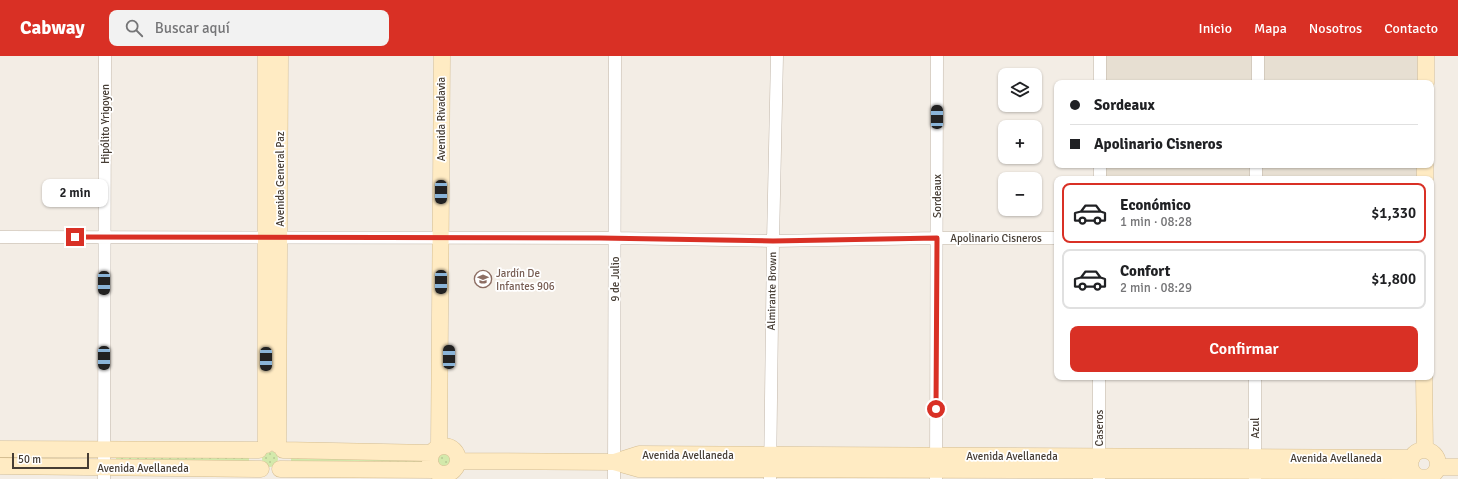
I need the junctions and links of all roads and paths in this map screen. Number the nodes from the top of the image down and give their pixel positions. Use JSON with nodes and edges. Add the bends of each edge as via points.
{"nodes":[{"id":1,"x":105,"y":56,"type":"edge"},
{"id":2,"x":266,"y":56,"type":"edge"},
{"id":3,"x":280,"y":56,"type":"edge"},
{"id":4,"x":442,"y":56,"type":"edge"},
{"id":5,"x":451,"y":56,"type":"edge"},
{"id":6,"x":615,"y":56,"type":"edge"},
{"id":7,"x":777,"y":56,"type":"edge"},
{"id":8,"x":938,"y":56,"type":"edge"},
{"id":9,"x":1100,"y":56,"type":"edge"},
{"id":10,"x":1258,"y":56,"type":"edge"},
{"id":11,"x":1426,"y":56,"type":"edge"},
{"id":12,"x":1100,"y":80,"type":"edge"},
{"id":13,"x":1258,"y":80,"type":"edge"},
{"id":14,"x":1426,"y":80,"type":"edge"},
{"id":15,"x":273,"y":94,"type":"junction"},
{"id":16,"x":0,"y":237,"type":"edge"},
{"id":17,"x":445,"y":237,"type":"junction"},
{"id":18,"x":104,"y":238,"type":"junction"},
{"id":19,"x":272,"y":238,"type":"junction"},
{"id":20,"x":615,"y":238,"type":"junction"},
{"id":21,"x":937,"y":238,"type":"junction"},
{"id":22,"x":1054,"y":238,"type":"edge"},
{"id":23,"x":773,"y":241,"type":"junction"},
{"id":24,"x":1099,"y":380,"type":"edge"},
{"id":25,"x":1255,"y":380,"type":"edge"},
{"id":26,"x":1424,"y":380,"type":"edge"},
{"id":27,"x":271,"y":448,"type":"junction"},
{"id":28,"x":0,"y":449,"type":"edge"},
{"id":29,"x":104,"y":449,"type":"junction"},
{"id":30,"x":440,"y":449,"type":"junction"},
{"id":31,"x":614,"y":462,"type":"junction"},
{"id":32,"x":0,"y":466,"type":"edge"},
{"id":33,"x":1458,"y":467,"type":"edge"},
{"id":34,"x":770,"y":468,"type":"edge"},
{"id":35,"x":936,"y":468,"type":"edge"},
{"id":36,"x":1099,"y":468,"type":"edge"},
{"id":37,"x":1255,"y":469,"type":"edge"},
{"id":38,"x":1424,"y":470,"type":"edge"},
{"id":39,"x":447,"y":472,"type":"edge"},
{"id":40,"x":104,"y":473,"type":"edge"},
{"id":41,"x":270,"y":473,"type":"edge"},
{"id":42,"x":614,"y":479,"type":"edge"}],
"edges":[{"from":1,"to":18,"type":"street","name":"Hipólito Yrigoyen"},
{"from":2,"to":15,"type":"main road","name":"Avenida General Paz"},
{"from":3,"to":15,"type":"main road","name":"Avenida General Paz"},
{"from":4,"to":17,"type":"main road","name":"Avenida Rivadavia"},
{"from":5,"to":17,"type":"main road","name":"Avenida Rivadavia"},
{"from":6,"to":20,"type":"street","name":"9 de Julio"},
{"from":7,"to":23,"type":"street","name":"Almirante Brown"},
{"from":8,"to":21,"type":"street","name":"Sordeaux"},
{"from":9,"to":12,"type":"street"},
{"from":10,"to":13,"type":"street"},
{"from":11,"to":14,"type":"main road"},
{"from":15,"to":19,"type":"main road","name":"Avenida General Paz"},
{"from":16,"to":18,"type":"street","name":"Apolinario Cisneros"},
{"from":17,"to":19,"type":"street","name":"Apolinario Cisneros"},
{"from":17,"to":20,"type":"street","name":"Apolinario Cisneros"},
{"from":17,"to":30,"type":"main road","name":"Avenida Rivadavia"},
{"from":18,"to":19,"type":"street","name":"Apolinario Cisneros"},
{"from":18,"to":29,"type":"street","name":"Hipólito Yrigoyen"},
{"from":19,"to":27,"type":"main road","name":"Avenida General Paz"},
{"from":20,"to":23,"type":"street","name":"Apolinario Cisneros"},
{"from":20,"to":31,"type":"street","name":"9 de Julio"},
{"from":21,"to":22,"type":"street","name":"Apolinario Cisneros"},
{"from":21,"to":23,"type":"street","name":"Apolinario Cisneros"},
{"from":21,"to":35,"type":"street","name":"Sordeaux"},
{"from":23,"to":34,"type":"street","name":"Almirante Brown"},
{"from":24,"to":36,"type":"street","name":"Caseros"},
{"from":25,"to":37,"type":"street","name":"Azul"},
{"from":26,"to":38,"type":"main road"},
{"from":27,"to":29,"type":"main road","name":"Avenida Avellaneda"},
{"from":27,"to":30,"type":"main road","name":"Avenida Avellaneda"},
{"from":27,"to":41,"type":"main road","via":[[257,460]]},
{"from":27,"to":41,"type":"main road","via":[[285,460]]},
{"from":28,"to":29,"type":"main road","name":"Avenida Avellaneda"},
{"from":29,"to":40,"type":"street","name":"Hipólito Yrigoyen"},
{"from":30,"to":39,"type":"main road","name":"Avenida Rivadavia","via":[[430,463]]},
{"from":30,"to":39,"type":"main road","via":[[456,452]]},
{"from":31,"to":34,"type":"main road","name":"Avenida Avellaneda","via":[[639,469]]},
{"from":31,"to":39,"type":"main road","name":"Avenida Avellaneda"},
{"from":31,"to":42,"type":"street","name":"9 de Julio"},
{"from":32,"to":40,"type":"main road","name":"Avenida Avellaneda"},
{"from":33,"to":38,"type":"main road","name":"Avenida Avellaneda"},
{"from":34,"to":35,"type":"main road","name":"Avenida Avellaneda"},
{"from":35,"to":36,"type":"main road","name":"Avenida Avellaneda"},
{"from":36,"to":37,"type":"main road","name":"Avenida Avellaneda"},
{"from":37,"to":38,"type":"main road","name":"Avenida Avellaneda"},
{"from":39,"to":41,"type":"main road","name":"Avenida Avellaneda"},
{"from":40,"to":41,"type":"main road","name":"Avenida Avellaneda"}]}
